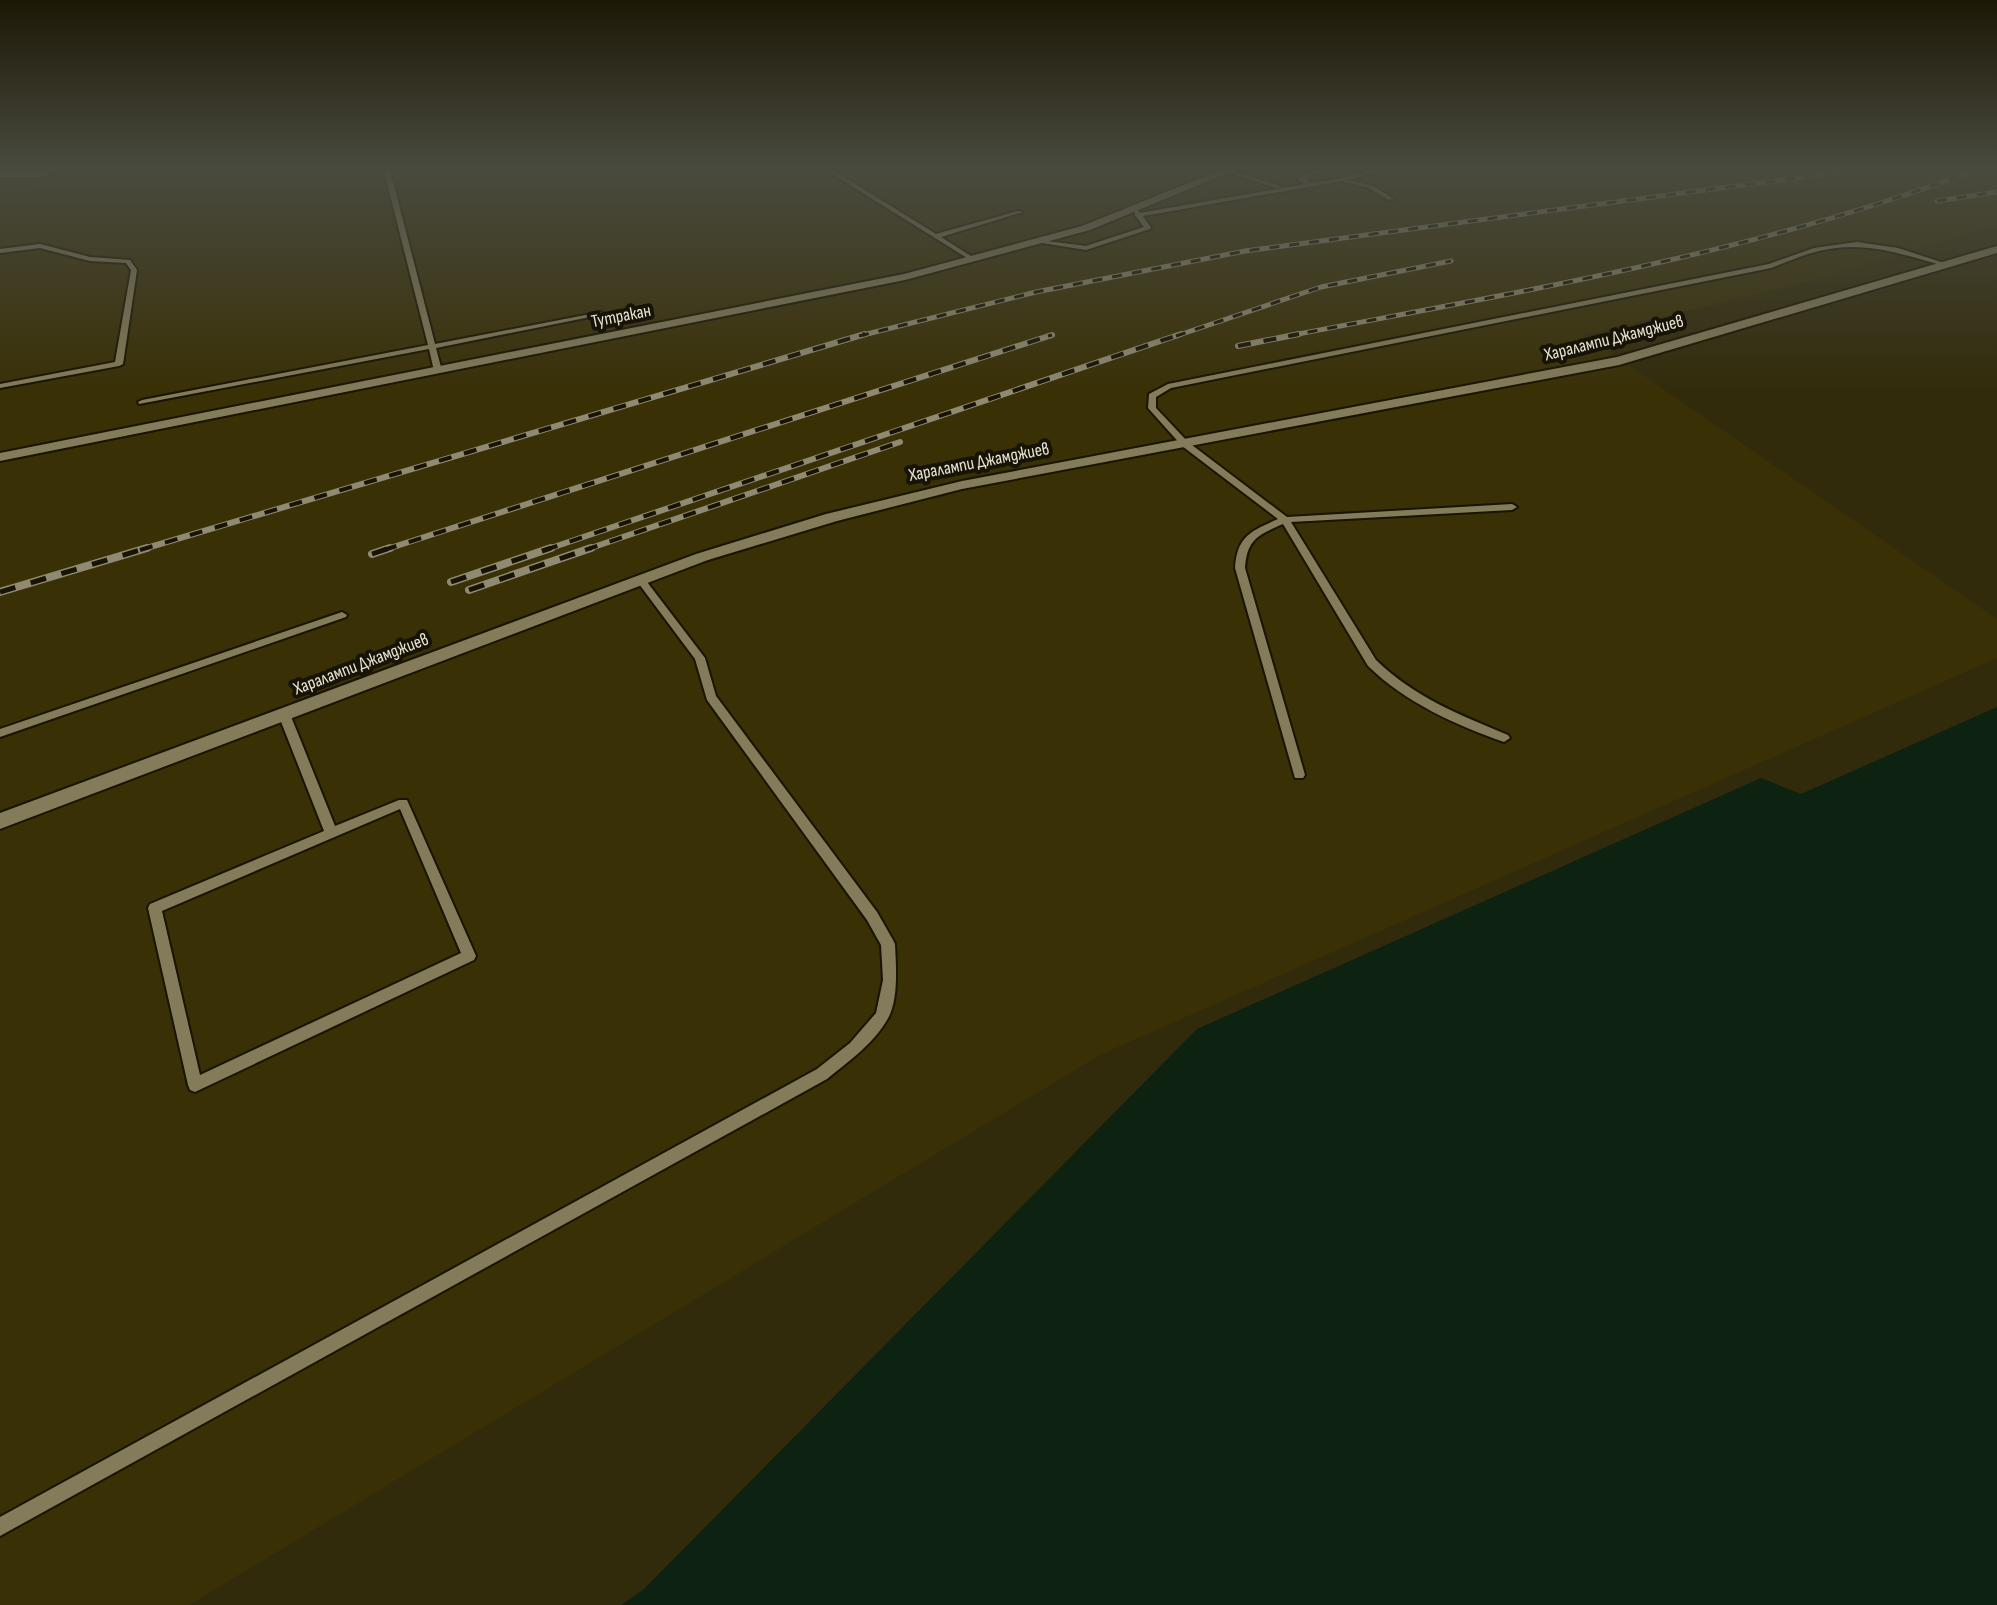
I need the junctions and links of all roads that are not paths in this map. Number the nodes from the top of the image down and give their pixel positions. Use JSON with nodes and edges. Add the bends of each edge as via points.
{"nodes":[{"id":1,"x":405,"y":242,"type":"edge"},
{"id":2,"x":945,"y":242,"type":"edge"},
{"id":3,"x":1039,"y":242,"type":"joint"},
{"id":4,"x":1105,"y":242,"type":"edge"},
{"id":5,"x":1997,"y":249,"type":"edge"},
{"id":6,"x":0,"y":251,"type":"edge"},
{"id":7,"x":972,"y":259,"type":"junction"},
{"id":8,"x":1944,"y":264,"type":"junction"},
{"id":9,"x":601,"y":314,"type":"dead end"},
{"id":10,"x":431,"y":346,"type":"junction"},
{"id":11,"x":438,"y":371,"type":"junction"},
{"id":12,"x":0,"y":386,"type":"edge"},
{"id":13,"x":142,"y":402,"type":"dead end"},
{"id":14,"x":1185,"y":444,"type":"junction"},
{"id":15,"x":0,"y":457,"type":"edge"},
{"id":16,"x":1512,"y":507,"type":"dead end"},
{"id":17,"x":1285,"y":520,"type":"junction"},
{"id":18,"x":641,"y":580,"type":"junction"},
{"id":19,"x":342,"y":615,"type":"dead end"},
{"id":20,"x":284,"y":714,"type":"junction"},
{"id":21,"x":0,"y":733,"type":"edge"},
{"id":22,"x":1504,"y":738,"type":"dead end"},
{"id":23,"x":1299,"y":775,"type":"dead end"},
{"id":24,"x":0,"y":821,"type":"edge"},
{"id":25,"x":331,"y":833,"type":"junction"},
{"id":26,"x":0,"y":1527,"type":"edge"}],
"edges":[{"from":1,"to":10,"type":"lane"},
{"from":2,"to":7,"type":"lane"},
{"from":3,"to":4,"type":"lane","via":[[1086,248]]},
{"from":3,"to":7,"type":"street","name":"Тутракан"},
{"from":5,"to":8,"type":"street","name":"Харалампи Джамджиев"},
{"from":6,"to":12,"type":"lane","via":[[40,246],[134,265],[119,364]]},
{"from":7,"to":11,"type":"street","name":"Тутракан","via":[[796,301]]},
{"from":8,"to":14,"type":"street","name":"Харалампи Джамджиев","via":[[1619,361]]},
{"from":8,"to":14,"type":"lane","via":[[1896,247],[1822,247],[1771,266],[1168,386],[1152,396],[1152,408]]},
{"from":9,"to":10,"type":"lane"},
{"from":10,"to":11,"type":"lane"},
{"from":10,"to":13,"type":"lane"},
{"from":11,"to":15,"type":"street","name":"Тутракан"},
{"from":14,"to":17,"type":"lane"},
{"from":14,"to":18,"type":"street","name":"Харалампи Джамджиев","via":[[888,500]]},
{"from":16,"to":17,"type":"lane"},
{"from":17,"to":22,"type":"lane","via":[[1372,663],[1390,682]]},
{"from":17,"to":23,"type":"lane","via":[[1251,534],[1240,551],[1240,568]]},
{"from":18,"to":20,"type":"street","name":"Харалампи Джамджиев"},
{"from":18,"to":26,"type":"lane","via":[[700,658],[711,697],[888,944],[890,980],[882,1016],[855,1048],[822,1074]]},
{"from":19,"to":21,"type":"lane"},
{"from":20,"to":24,"type":"street","name":"Харалампи Джамджиев"},
{"from":20,"to":25,"type":"lane"},
{"from":25,"to":25,"type":"lane","via":[[403,803],[469,956],[195,1085],[155,908]]}]}
